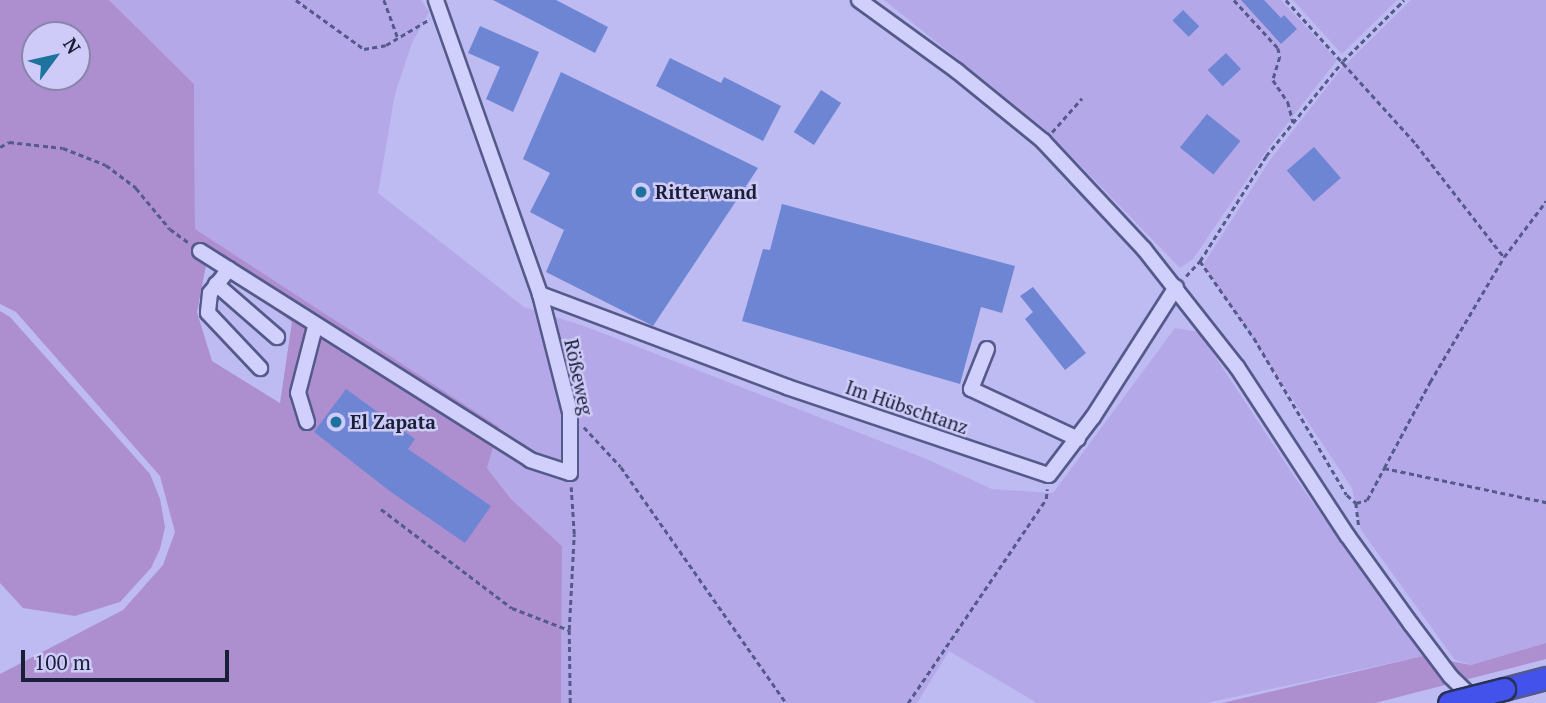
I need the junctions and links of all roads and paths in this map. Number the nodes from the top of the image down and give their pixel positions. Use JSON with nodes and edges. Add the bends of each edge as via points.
{"nodes":[{"id":1,"x":296,"y":0,"type":"edge"},
{"id":2,"x":384,"y":0,"type":"edge"},
{"id":3,"x":859,"y":0,"type":"edge"},
{"id":4,"x":1234,"y":0,"type":"edge"},
{"id":5,"x":1286,"y":0,"type":"edge"},
{"id":6,"x":1404,"y":0,"type":"edge"},
{"id":7,"x":438,"y":6,"type":"edge"},
{"id":8,"x":398,"y":38,"type":"junction"},
{"id":9,"x":1343,"y":61,"type":"junction"},
{"id":10,"x":1082,"y":97,"type":"dead end"},
{"id":11,"x":1293,"y":122,"type":"junction"},
{"id":12,"x":1043,"y":141,"type":"junction"},
{"id":13,"x":0,"y":147,"type":"edge"},
{"id":14,"x":1546,"y":201,"type":"edge"},
{"id":15,"x":200,"y":251,"type":"joint"},
{"id":16,"x":1504,"y":257,"type":"junction"},
{"id":17,"x":1200,"y":261,"type":"junction"},
{"id":18,"x":229,"y":270,"type":"junction"},
{"id":19,"x":216,"y":284,"type":"junction"},
{"id":20,"x":1176,"y":287,"type":"junction"},
{"id":21,"x":540,"y":294,"type":"junction"},
{"id":22,"x":315,"y":327,"type":"junction"},
{"id":23,"x":277,"y":337,"type":"dead end"},
{"id":24,"x":987,"y":349,"type":"dead end"},
{"id":25,"x":260,"y":368,"type":"dead end"},
{"id":26,"x":570,"y":412,"type":"junction"},
{"id":27,"x":307,"y":422,"type":"dead end"},
{"id":28,"x":1078,"y":439,"type":"junction"},
{"id":29,"x":1384,"y":468,"type":"junction"},
{"id":30,"x":570,"y":474,"type":"junction"},
{"id":31,"x":1049,"y":475,"type":"junction"},
{"id":32,"x":1546,"y":502,"type":"edge"},
{"id":33,"x":381,"y":509,"type":"dead end"},
{"id":34,"x":569,"y":630,"type":"junction"},
{"id":35,"x":1546,"y":678,"type":"edge"},
{"id":36,"x":570,"y":703,"type":"edge"},
{"id":37,"x":786,"y":703,"type":"edge"},
{"id":38,"x":908,"y":703,"type":"edge"},
{"id":39,"x":1449,"y":703,"type":"edge"},
{"id":40,"x":1479,"y":703,"type":"edge"}],
"edges":[{"from":1,"to":8,"type":"path","via":[[364,49],[386,46]]},
{"from":2,"to":8,"type":"path"},
{"from":3,"to":12,"type":"street"},
{"from":4,"to":11,"type":"path","via":[[1278,48],[1273,80],[1288,102]]},
{"from":5,"to":9,"type":"path"},
{"from":6,"to":9,"type":"path"},
{"from":7,"to":8,"type":"path"},
{"from":7,"to":21,"type":"street","name":"Rößeweg"},
{"from":9,"to":11,"type":"path"},
{"from":9,"to":16,"type":"path","via":[[1416,144]]},
{"from":10,"to":12,"type":"path"},
{"from":11,"to":17,"type":"path","via":[[1266,156]]},
{"from":12,"to":20,"type":"street"},
{"from":13,"to":15,"type":"path","via":[[9,142],[63,148],[106,165],[136,188],[170,229]]},
{"from":14,"to":16,"type":"path"},
{"from":15,"to":18,"type":"street"},
{"from":16,"to":29,"type":"path"},
{"from":17,"to":20,"type":"path"},
{"from":17,"to":29,"type":"path","via":[[1254,338],[1347,495],[1356,503],[1367,500]]},
{"from":18,"to":19,"type":"street"},
{"from":18,"to":22,"type":"street"},
{"from":19,"to":23,"type":"street"},
{"from":19,"to":25,"type":"street","via":[[208,313]]},
{"from":20,"to":28,"type":"street"},
{"from":20,"to":40,"type":"street","via":[[1237,367],[1410,624],[1451,677]]},
{"from":21,"to":26,"type":"street","name":"Rößeweg"},
{"from":21,"to":31,"type":"street","name":"Im Hübschtanz","via":[[787,387]]},
{"from":22,"to":27,"type":"street","via":[[298,393]]},
{"from":22,"to":30,"type":"street","via":[[530,460]]},
{"from":24,"to":28,"type":"street","via":[[971,389]]},
{"from":26,"to":30,"type":"street","name":"Rößeweg"},
{"from":26,"to":37,"type":"path","via":[[621,467]]},
{"from":28,"to":31,"type":"street"},
{"from":29,"to":32,"type":"path"},
{"from":30,"to":34,"type":"path","via":[[574,534]]},
{"from":31,"to":38,"type":"path","via":[[1045,499]]},
{"from":33,"to":34,"type":"path","via":[[512,608]]},
{"from":34,"to":36,"type":"path"},
{"from":35,"to":39,"type":"highway","bridge":true}]}
